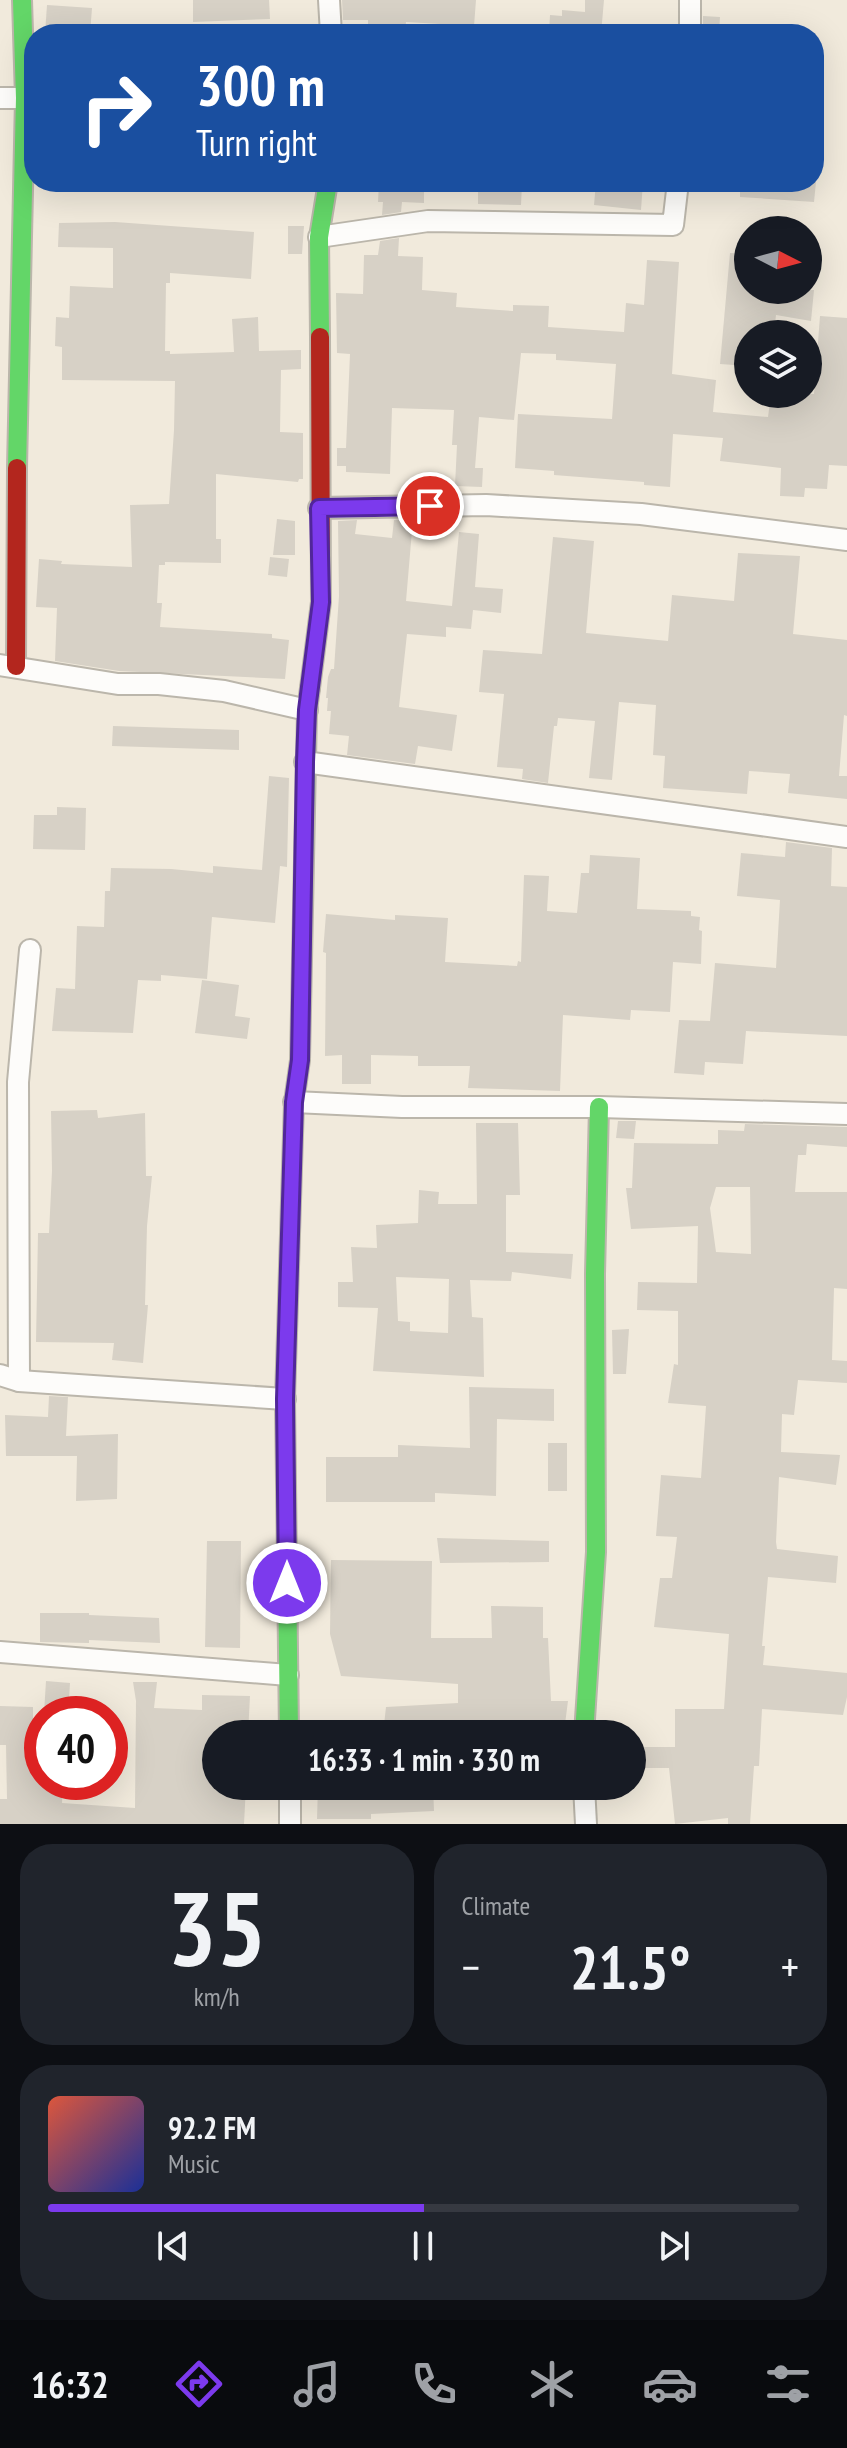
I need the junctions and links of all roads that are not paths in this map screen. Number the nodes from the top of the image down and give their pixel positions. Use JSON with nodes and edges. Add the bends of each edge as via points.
{"nodes":[{"id":1,"x":22,"y":0,"type":"edge"},
{"id":2,"x":329,"y":0,"type":"edge"},
{"id":3,"x":690,"y":0,"type":"edge"},
{"id":4,"x":330,"y":24,"type":"edge"},
{"id":5,"x":690,"y":24,"type":"edge"},
{"id":6,"x":24,"y":29,"type":"edge"},
{"id":7,"x":0,"y":98,"type":"edge"},
{"id":8,"x":24,"y":100,"type":"edge"},
{"id":9,"x":25,"y":192,"type":"edge"},
{"id":10,"x":326,"y":192,"type":"edge"},
{"id":11,"x":677,"y":192,"type":"edge"},
{"id":12,"x":319,"y":237,"type":"junction"},
{"id":13,"x":319,"y":508,"type":"junction"},
{"id":14,"x":847,"y":540,"type":"edge"},
{"id":15,"x":8,"y":665,"type":"edge"},
{"id":16,"x":307,"y":710,"type":"junction"},
{"id":17,"x":305,"y":762,"type":"junction"},
{"id":18,"x":847,"y":837,"type":"edge"},
{"id":19,"x":30,"y":950,"type":"dead end"},
{"id":20,"x":294,"y":1102,"type":"junction"},
{"id":21,"x":599,"y":1107,"type":"junction"},
{"id":22,"x":847,"y":1114,"type":"edge"},
{"id":23,"x":9,"y":1378,"type":"edge"},
{"id":24,"x":285,"y":1399,"type":"junction"},
{"id":25,"x":0,"y":1652,"type":"edge"},
{"id":26,"x":288,"y":1675,"type":"junction"},
{"id":27,"x":289,"y":1720,"type":"edge"},
{"id":28,"x":585,"y":1720,"type":"edge"},
{"id":29,"x":290,"y":1800,"type":"edge"},
{"id":30,"x":585,"y":1800,"type":"edge"},
{"id":31,"x":290,"y":1824,"type":"edge"},
{"id":32,"x":586,"y":1824,"type":"edge"}],
"edges":[{"from":1,"to":6,"type":"street"},
{"from":2,"to":4,"type":"street"},
{"from":3,"to":5,"type":"street"},
{"from":7,"to":8,"type":"street"},
{"from":9,"to":15,"type":"street"},
{"from":10,"to":12,"type":"street"},
{"from":11,"to":12,"type":"street","via":[[673,225],[428,221]]},
{"from":12,"to":13,"type":"street"},
{"from":13,"to":14,"type":"street","via":[[486,505],[641,514]]},
{"from":13,"to":16,"type":"street","via":[[321,602]]},
{"from":15,"to":16,"type":"street","via":[[118,684],[224,691]]},
{"from":16,"to":17,"type":"street"},
{"from":17,"to":18,"type":"street"},
{"from":17,"to":20,"type":"street","via":[[300,1060]]},
{"from":19,"to":23,"type":"street","via":[[18,1082]]},
{"from":20,"to":21,"type":"street"},
{"from":20,"to":24,"type":"street"},
{"from":21,"to":22,"type":"street"},
{"from":21,"to":28,"type":"street","via":[[596,1551]]},
{"from":23,"to":24,"type":"street"},
{"from":24,"to":26,"type":"street"},
{"from":25,"to":26,"type":"street"},
{"from":26,"to":27,"type":"street"},
{"from":29,"to":31,"type":"street"},
{"from":30,"to":32,"type":"street"}]}
